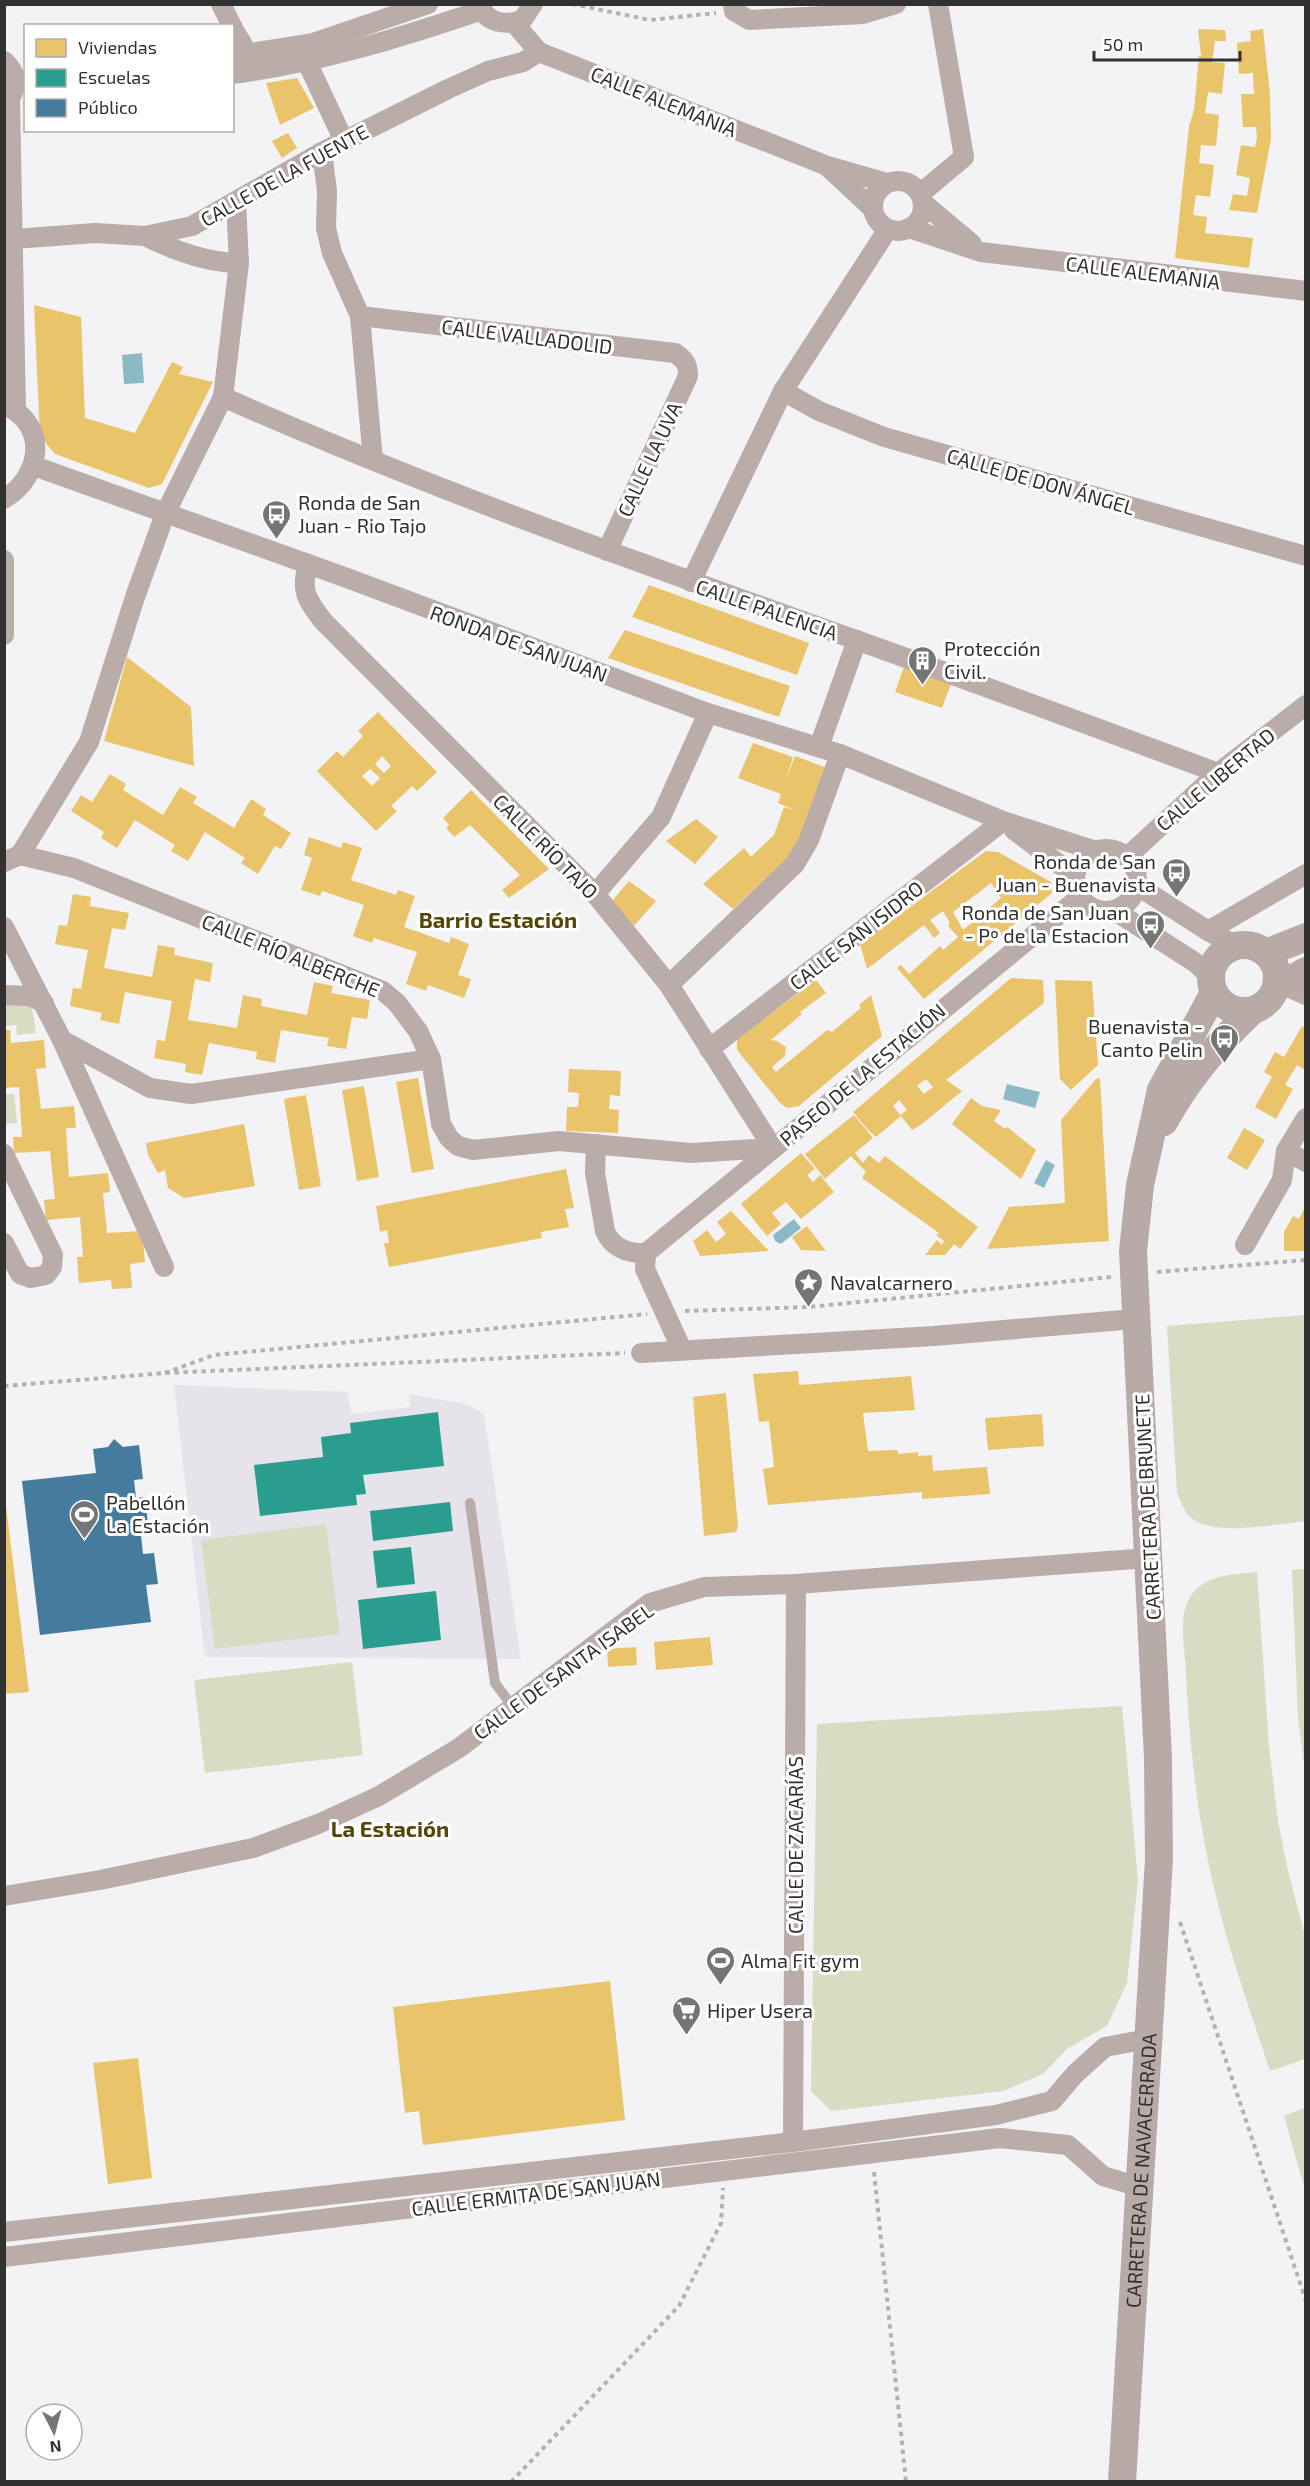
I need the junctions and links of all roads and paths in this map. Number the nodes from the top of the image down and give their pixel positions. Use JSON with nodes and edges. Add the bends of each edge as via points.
{"nodes":[{"id":1,"x":220,"y":4,"type":"edge"},
{"id":2,"x":428,"y":4,"type":"edge"},
{"id":3,"x":533,"y":4,"type":"edge"},
{"id":4,"x":572,"y":4,"type":"edge"},
{"id":5,"x":896,"y":4,"type":"edge"},
{"id":6,"x":938,"y":4,"type":"edge"},
{"id":7,"x":481,"y":7,"type":"edge"},
{"id":8,"x":734,"y":8,"type":"edge"},
{"id":9,"x":514,"y":23,"type":"junction"},
{"id":10,"x":231,"y":24,"type":"edge"},
{"id":11,"x":234,"y":31,"type":"edge"},
{"id":12,"x":539,"y":52,"type":"junction"},
{"id":13,"x":246,"y":61,"type":"edge"},
{"id":14,"x":12,"y":62,"type":"edge"},
{"id":15,"x":307,"y":62,"type":"junction"},
{"id":16,"x":234,"y":72,"type":"edge"},
{"id":17,"x":14,"y":93,"type":"edge"},
{"id":18,"x":344,"y":141,"type":"junction"},
{"id":19,"x":322,"y":152,"type":"junction"},
{"id":20,"x":825,"y":165,"type":"junction"},
{"id":21,"x":887,"y":183,"type":"junction"},
{"id":22,"x":922,"y":199,"type":"junction"},
{"id":23,"x":236,"y":202,"type":"junction"},
{"id":24,"x":873,"y":209,"type":"junction"},
{"id":25,"x":909,"y":228,"type":"junction"},
{"id":26,"x":888,"y":229,"type":"junction"},
{"id":27,"x":145,"y":236,"type":"junction"},
{"id":28,"x":14,"y":239,"type":"junction"},
{"id":29,"x":981,"y":252,"type":"junction"},
{"id":30,"x":239,"y":263,"type":"junction"},
{"id":31,"x":1305,"y":291,"type":"edge"},
{"id":32,"x":360,"y":316,"type":"junction"},
{"id":33,"x":688,"y":367,"type":"joint"},
{"id":34,"x":783,"y":391,"type":"junction"},
{"id":35,"x":223,"y":397,"type":"junction"},
{"id":36,"x":10,"y":408,"type":"edge"},
{"id":37,"x":373,"y":460,"type":"junction"},
{"id":38,"x":33,"y":466,"type":"junction"},
{"id":39,"x":4,"y":499,"type":"edge"},
{"id":40,"x":165,"y":514,"type":"junction"},
{"id":41,"x":607,"y":551,"type":"junction"},
{"id":42,"x":1305,"y":556,"type":"edge"},
{"id":43,"x":4,"y":560,"type":"edge"},
{"id":44,"x":308,"y":565,"type":"junction"},
{"id":45,"x":691,"y":582,"type":"junction"},
{"id":46,"x":4,"y":635,"type":"edge"},
{"id":47,"x":857,"y":640,"type":"junction"},
{"id":48,"x":1305,"y":705,"type":"edge"},
{"id":49,"x":708,"y":712,"type":"junction"},
{"id":50,"x":819,"y":747,"type":"junction"},
{"id":51,"x":840,"y":754,"type":"junction"},
{"id":52,"x":1218,"y":772,"type":"junction"},
{"id":53,"x":1003,"y":821,"type":"junction"},
{"id":54,"x":1096,"y":851,"type":"junction"},
{"id":55,"x":1127,"y":856,"type":"junction"},
{"id":56,"x":12,"y":858,"type":"edge"},
{"id":57,"x":1305,"y":874,"type":"edge"},
{"id":58,"x":1075,"y":876,"type":"junction"},
{"id":59,"x":1138,"y":886,"type":"junction"},
{"id":60,"x":595,"y":894,"type":"junction"},
{"id":61,"x":1079,"y":898,"type":"junction"},
{"id":62,"x":1115,"y":911,"type":"junction"},
{"id":63,"x":4,"y":927,"type":"edge"},
{"id":64,"x":1208,"y":931,"type":"junction"},
{"id":65,"x":1305,"y":938,"type":"edge"},
{"id":66,"x":1237,"y":945,"type":"junction"},
{"id":67,"x":1266,"y":953,"type":"junction"},
{"id":68,"x":1305,"y":970,"type":"edge"},
{"id":69,"x":1277,"y":982,"type":"junction"},
{"id":70,"x":669,"y":985,"type":"junction"},
{"id":71,"x":1213,"y":986,"type":"junction"},
{"id":72,"x":1305,"y":995,"type":"edge"},
{"id":73,"x":4,"y":996,"type":"edge"},
{"id":74,"x":44,"y":1003,"type":"junction"},
{"id":75,"x":1252,"y":1011,"type":"junction"},
{"id":76,"x":62,"y":1040,"type":"junction"},
{"id":77,"x":710,"y":1049,"type":"junction"},
{"id":78,"x":431,"y":1059,"type":"junction"},
{"id":79,"x":1305,"y":1118,"type":"edge"},
{"id":80,"x":596,"y":1144,"type":"junction"},
{"id":81,"x":773,"y":1148,"type":"junction"},
{"id":82,"x":1286,"y":1151,"type":"junction"},
{"id":83,"x":4,"y":1154,"type":"edge"},
{"id":84,"x":1146,"y":1156,"type":"junction"},
{"id":85,"x":1305,"y":1162,"type":"edge"},
{"id":86,"x":4,"y":1243,"type":"edge"},
{"id":87,"x":1245,"y":1245,"type":"dead end"},
{"id":88,"x":646,"y":1253,"type":"junction"},
{"id":89,"x":1305,"y":1260,"type":"edge"},
{"id":90,"x":1141,"y":1262,"type":"junction"},
{"id":91,"x":164,"y":1267,"type":"dead end"},
{"id":92,"x":1113,"y":1277,"type":"dead end"},
{"id":93,"x":1135,"y":1309,"type":"junction"},
{"id":94,"x":666,"y":1312,"type":"junction"},
{"id":95,"x":682,"y":1350,"type":"junction"},
{"id":96,"x":641,"y":1353,"type":"joint"},
{"id":97,"x":165,"y":1373,"type":"junction"},
{"id":98,"x":4,"y":1386,"type":"edge"},
{"id":99,"x":470,"y":1503,"type":"dead end"},
{"id":100,"x":1149,"y":1558,"type":"junction"},
{"id":101,"x":796,"y":1584,"type":"junction"},
{"id":102,"x":513,"y":1707,"type":"junction"},
{"id":103,"x":1159,"y":1859,"type":"joint"},
{"id":104,"x":4,"y":1896,"type":"edge"},
{"id":105,"x":1178,"y":1916,"type":"dead end"},
{"id":106,"x":1148,"y":2039,"type":"junction"},
{"id":107,"x":793,"y":2142,"type":"junction"},
{"id":108,"x":872,"y":2153,"type":"junction"},
{"id":109,"x":723,"y":2171,"type":"junction"},
{"id":110,"x":1138,"y":2187,"type":"junction"},
{"id":111,"x":4,"y":2232,"type":"edge"},
{"id":112,"x":4,"y":2256,"type":"edge"},
{"id":113,"x":1305,"y":2301,"type":"edge"},
{"id":114,"x":510,"y":2481,"type":"edge"},
{"id":115,"x":906,"y":2481,"type":"edge"},
{"id":116,"x":1122,"y":2481,"type":"edge"}],
"edges":[{"from":1,"to":10,"type":"street"},
{"from":2,"to":13,"type":"street"},
{"from":3,"to":9,"type":"street","via":[[523,19]]},
{"from":4,"to":8,"type":"path","via":[[650,20]]},
{"from":5,"to":8,"type":"street","via":[[863,14],[749,20]]},
{"from":6,"to":22,"type":"street","via":[[964,157]]},
{"from":7,"to":9,"type":"street","via":[[495,21]]},
{"from":7,"to":15,"type":"street","via":[[430,28]]},
{"from":9,"to":12,"type":"street","name":"CALLE ALEMANIA"},
{"from":11,"to":13,"type":"street"},
{"from":12,"to":18,"type":"street","name":"CALLE DE LA FUENTE","via":[[523,62],[489,71],[448,89]]},
{"from":12,"to":20,"type":"street","name":"CALLE ALEMANIA"},
{"from":13,"to":15,"type":"street"},
{"from":13,"to":16,"type":"street"},
{"from":14,"to":17,"type":"street"},
{"from":15,"to":18,"type":"street"},
{"from":17,"to":28,"type":"street"},
{"from":18,"to":19,"type":"street","name":"CALLE DE LA FUENTE"},
{"from":19,"to":23,"type":"street","name":"CALLE DE LA FUENTE"},
{"from":19,"to":32,"type":"street","via":[[326,228],[332,253]]},
{"from":20,"to":21,"type":"street","name":"CALLE ALEMANIA"},
{"from":20,"to":24,"type":"street","name":"CALLE ALEMANIA"},
{"from":21,"to":22,"type":"street","via":[[898,180],[912,184]]},
{"from":21,"to":24,"type":"street","via":[[875,194]]},
{"from":22,"to":25,"type":"street","via":[[919,219]]},
{"from":22,"to":29,"type":"street"},
{"from":23,"to":27,"type":"street","name":"CALLE DE LA FUENTE","via":[[192,225]]},
{"from":23,"to":30,"type":"street"},
{"from":24,"to":26,"type":"street","via":[[878,222]]},
{"from":25,"to":26,"type":"street"},
{"from":25,"to":29,"type":"street","name":"CALLE ALEMANIA"},
{"from":26,"to":34,"type":"street"},
{"from":27,"to":28,"type":"street","name":"CALLE DE LA FUENTE","via":[[95,233]]},
{"from":27,"to":30,"type":"street","via":[[220,263]]},
{"from":28,"to":36,"type":"street"},
{"from":29,"to":31,"type":"street","name":"CALLE ALEMANIA"},
{"from":30,"to":35,"type":"street"},
{"from":32,"to":33,"type":"street","name":"CALLE VALLADOLID","via":[[675,353]]},
{"from":32,"to":37,"type":"street"},
{"from":33,"to":41,"type":"street","name":"CALLE LA UVA"},
{"from":34,"to":42,"type":"street","name":"CALLE DE DON ÁNGEL","via":[[819,411],[884,437]]},
{"from":34,"to":45,"type":"street"},
{"from":35,"to":37,"type":"street","name":"CALLE PALENCIA"},
{"from":35,"to":40,"type":"street"},
{"from":36,"to":38,"type":"street","via":[[25,420],[33,435]]},
{"from":37,"to":41,"type":"street","name":"CALLE PALENCIA"},
{"from":38,"to":39,"type":"street","via":[[27,480]]},
{"from":38,"to":40,"type":"street","name":"RONDA DE SAN JUAN"},
{"from":40,"to":44,"type":"street","name":"RONDA DE SAN JUAN"},
{"from":40,"to":56,"type":"street","via":[[90,742]]},
{"from":41,"to":45,"type":"street","name":"CALLE PALENCIA"},
{"from":43,"to":46,"type":"street"},
{"from":44,"to":49,"type":"street","name":"RONDA DE SAN JUAN"},
{"from":44,"to":60,"type":"street","name":"CALLE RÍO TAJO","via":[[303,582],[308,601],[323,621]]},
{"from":45,"to":47,"type":"street","name":"CALLE PALENCIA"},
{"from":47,"to":50,"type":"street"},
{"from":47,"to":52,"type":"street","name":"CALLE PALENCIA"},
{"from":48,"to":52,"type":"street","name":"CALLE LIBERTAD"},
{"from":49,"to":50,"type":"street","name":"RONDA DE SAN JUAN"},
{"from":49,"to":60,"type":"street","via":[[661,817]]},
{"from":50,"to":51,"type":"street","name":"RONDA DE SAN JUAN"},
{"from":51,"to":53,"type":"street","name":"RONDA DE SAN JUAN"},
{"from":51,"to":70,"type":"street","via":[[809,840],[795,864]]},
{"from":52,"to":55,"type":"street","name":"CALLE LIBERTAD"},
{"from":53,"to":54,"type":"street","name":"RONDA DE SAN JUAN"},
{"from":53,"to":58,"type":"street","name":"RONDA DE SAN JUAN"},
{"from":53,"to":77,"type":"street","name":"CALLE SAN ISIDRO"},
{"from":54,"to":55,"type":"street","name":"RONDA DE SAN JUAN","via":[[1108,849]]},
{"from":54,"to":58,"type":"street","via":[[1079,864]]},
{"from":55,"to":59,"type":"street","via":[[1137,873]]},
{"from":56,"to":78,"type":"street","name":"CALLE RÍO ALBERCHE","via":[[74,868],[383,991],[418,1031]]},
{"from":57,"to":64,"type":"street"},
{"from":58,"to":61,"type":"street"},
{"from":59,"to":62,"type":"street","via":[[1134,897]]},
{"from":59,"to":64,"type":"street"},
{"from":60,"to":70,"type":"street","name":"CALLE RÍO TAJO"},
{"from":61,"to":62,"type":"street","via":[[1101,912]]},
{"from":61,"to":81,"type":"street","name":"PASEO DE LA ESTACIÓN"},
{"from":62,"to":71,"type":"street","via":[[1196,963]]},
{"from":63,"to":74,"type":"street"},
{"from":64,"to":66,"type":"street"},
{"from":65,"to":67,"type":"street"},
{"from":66,"to":67,"type":"street"},
{"from":66,"to":71,"type":"street","via":[[1218,957],[1213,967]]},
{"from":67,"to":69,"type":"street","via":[[1275,965]]},
{"from":68,"to":69,"type":"street","via":[[1292,979]]},
{"from":69,"to":72,"type":"street"},
{"from":69,"to":75,"type":"street","via":[[1269,1001]]},
{"from":70,"to":77,"type":"street","name":"CALLE RÍO TAJO"},
{"from":71,"to":75,"type":"street","via":[[1221,1002],[1230,1008]]},
{"from":71,"to":84,"type":"street","name":"CARRETERA DE BRUNETE","via":[[1161,1090]]},
{"from":73,"to":74,"type":"street","via":[[29,996]]},
{"from":74,"to":76,"type":"street"},
{"from":75,"to":84,"type":"street","name":"CARRETERA DE BRUNETE","via":[[1176,1100]]},
{"from":76,"to":78,"type":"street","via":[[150,1088],[191,1094]]},
{"from":76,"to":91,"type":"street"},
{"from":77,"to":81,"type":"street","name":"CALLE RÍO TAJO"},
{"from":78,"to":80,"type":"street","name":"CALLE RÍO ALBERCHE","via":[[441,1124],[458,1146],[473,1150],[559,1141]]},
{"from":79,"to":82,"type":"street"},
{"from":80,"to":81,"type":"street","name":"CALLE RÍO ALBERCHE","via":[[691,1153]]},
{"from":80,"to":88,"type":"street","via":[[595,1173],[605,1231],[622,1249]]},
{"from":81,"to":88,"type":"street","name":"PASEO DE LA ESTACIÓN"},
{"from":82,"to":85,"type":"street"},
{"from":82,"to":87,"type":"street","via":[[1282,1180]]},
{"from":83,"to":86,"type":"street","via":[[54,1255],[52,1267],[46,1275],[31,1278],[20,1274]]},
{"from":84,"to":90,"type":"street","name":"CARRETERA DE BRUNETE","via":[[1140,1185]]},
{"from":88,"to":94,"type":"street","via":[[645,1269]]},
{"from":89,"to":90,"type":"path"},
{"from":90,"to":93,"type":"street","name":"CARRETERA DE BRUNETE"},
{"from":92,"to":94,"type":"path","via":[[809,1307]]},
{"from":93,"to":95,"type":"street","via":[[934,1336]]},
{"from":93,"to":100,"type":"street","name":"CARRETERA DE BRUNETE"},
{"from":94,"to":95,"type":"street"},
{"from":94,"to":97,"type":"path","via":[[214,1355]]},
{"from":95,"to":96,"type":"street"},
{"from":96,"to":97,"type":"path"},
{"from":97,"to":98,"type":"path"},
{"from":99,"to":102,"type":"lane","via":[[495,1683]]},
{"from":100,"to":101,"type":"street","name":"CALLE DE SANTA ISABEL"},
{"from":100,"to":103,"type":"street","name":"CARRETERA DE BRUNETE"},
{"from":101,"to":102,"type":"street","name":"CALLE DE SANTA ISABEL","via":[[704,1587],[650,1603]]},
{"from":101,"to":107,"type":"street","name":"CALLE DE ZACARÍAS"},
{"from":102,"to":104,"type":"street","name":"CALLE DE SANTA ISABEL","via":[[459,1748],[379,1796],[318,1824],[253,1848]]},
{"from":103,"to":106,"type":"street","name":"CARRETERA DE NAVACERRADA"},
{"from":105,"to":113,"type":"path"},
{"from":106,"to":107,"type":"street","name":"CALLE ERMITA DE SAN JUAN","via":[[1105,2047],[1052,2101],[996,2115]]},
{"from":106,"to":110,"type":"street","name":"CARRETERA DE NAVACERRADA"},
{"from":107,"to":111,"type":"street","name":"CALLE ERMITA DE SAN JUAN"},
{"from":108,"to":109,"type":"street","name":"CALLE ERMITA DE SAN JUAN"},
{"from":108,"to":110,"type":"street","name":"CALLE ERMITA DE SAN JUAN","via":[[1000,2138],[1068,2145],[1103,2176]]},
{"from":108,"to":115,"type":"path"},
{"from":109,"to":112,"type":"street","name":"CALLE ERMITA DE SAN JUAN"},
{"from":109,"to":114,"type":"path","via":[[721,2223],[679,2306]]},
{"from":110,"to":116,"type":"street","name":"CARRETERA DE NAVACERRADA"}]}
